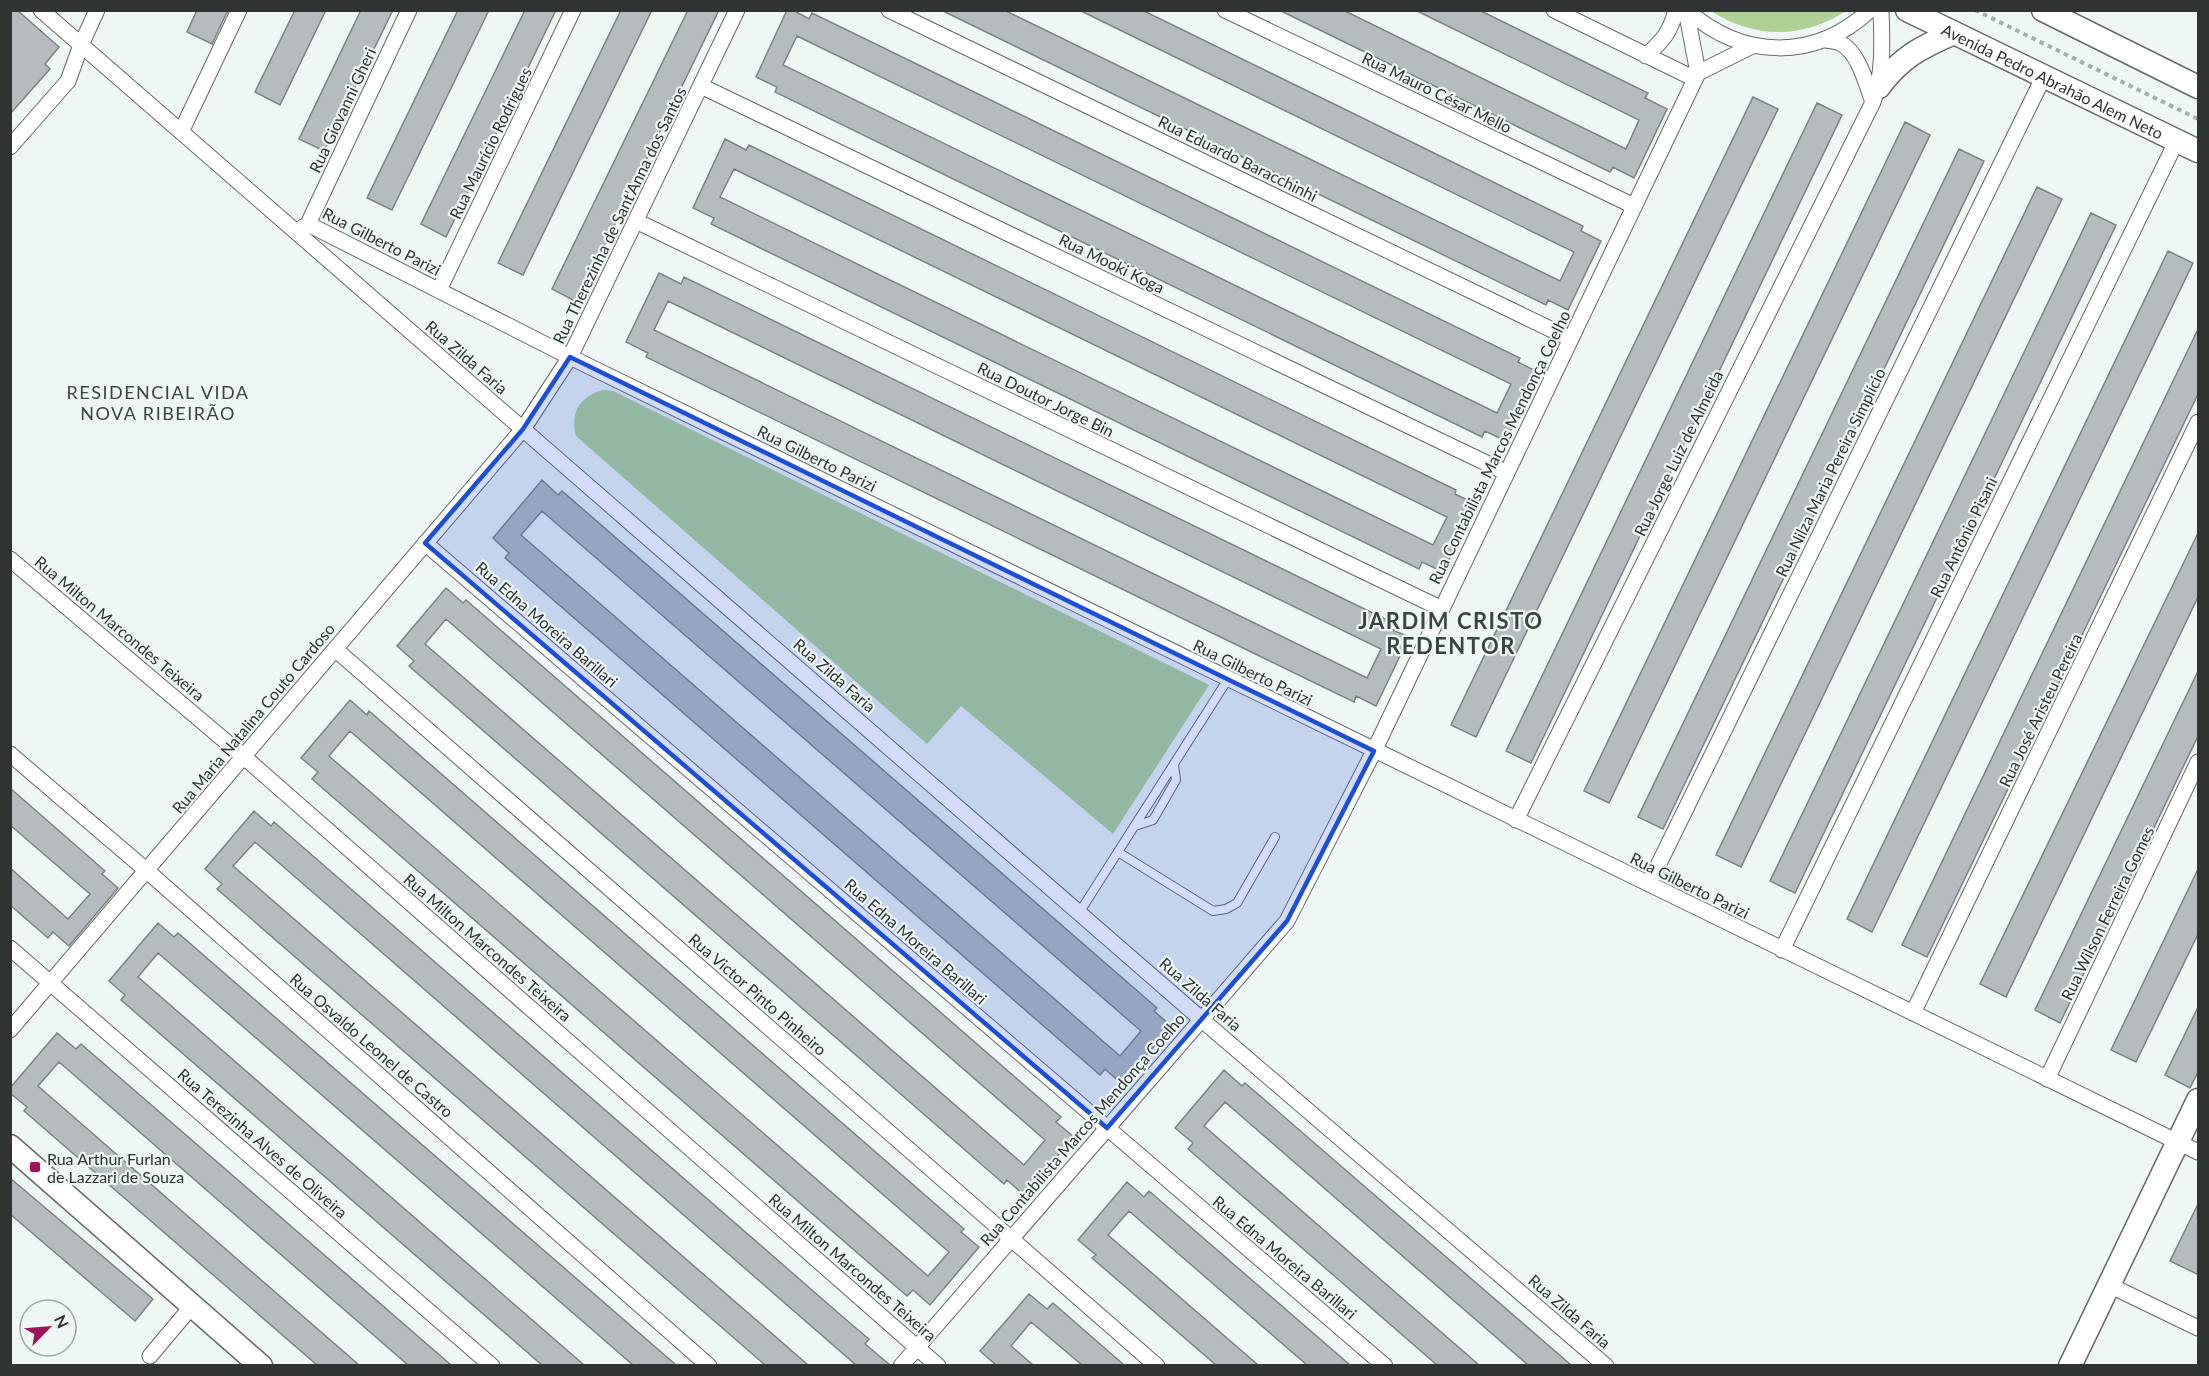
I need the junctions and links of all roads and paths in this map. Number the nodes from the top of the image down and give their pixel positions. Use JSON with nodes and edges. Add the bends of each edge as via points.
{"nodes":[{"id":1,"x":41,"y":10,"type":"edge"},
{"id":2,"x":97,"y":10,"type":"edge"},
{"id":3,"x":239,"y":10,"type":"edge"},
{"id":4,"x":409,"y":10,"type":"edge"},
{"id":5,"x":573,"y":10,"type":"edge"},
{"id":6,"x":737,"y":10,"type":"edge"},
{"id":7,"x":889,"y":10,"type":"edge"},
{"id":8,"x":1225,"y":10,"type":"edge"},
{"id":9,"x":1554,"y":10,"type":"edge"},
{"id":10,"x":1676,"y":10,"type":"edge"},
{"id":11,"x":1687,"y":10,"type":"edge"},
{"id":12,"x":1870,"y":10,"type":"edge"},
{"id":13,"x":1881,"y":10,"type":"edge"},
{"id":14,"x":1907,"y":10,"type":"edge"},
{"id":15,"x":1975,"y":10,"type":"edge"},
{"id":16,"x":2043,"y":10,"type":"edge"},
{"id":17,"x":1954,"y":33,"type":"junction"},
{"id":18,"x":1826,"y":40,"type":"junction"},
{"id":19,"x":81,"y":45,"type":"junction"},
{"id":20,"x":1752,"y":46,"type":"junction"},
{"id":21,"x":1646,"y":56,"type":"junction"},
{"id":22,"x":1696,"y":76,"type":"junction"},
{"id":23,"x":2044,"y":76,"type":"junction"},
{"id":24,"x":701,"y":86,"type":"junction"},
{"id":25,"x":2199,"y":87,"type":"edge"},
{"id":26,"x":1876,"y":94,"type":"junction"},
{"id":27,"x":2199,"y":119,"type":"edge"},
{"id":28,"x":181,"y":132,"type":"junction"},
{"id":29,"x":2177,"y":140,"type":"junction"},
{"id":30,"x":10,"y":147,"type":"edge"},
{"id":31,"x":2199,"y":151,"type":"edge"},
{"id":32,"x":1634,"y":206,"type":"junction"},
{"id":33,"x":636,"y":221,"type":"junction"},
{"id":34,"x":302,"y":228,"type":"junction"},
{"id":35,"x":438,"y":290,"type":"junction"},
{"id":36,"x":1571,"y":339,"type":"junction"},
{"id":37,"x":570,"y":357,"type":"junction"},
{"id":38,"x":2199,"y":422,"type":"edge"},
{"id":39,"x":523,"y":429,"type":"junction"},
{"id":40,"x":1507,"y":473,"type":"junction"},
{"id":41,"x":425,"y":543,"type":"junction"},
{"id":42,"x":10,"y":559,"type":"edge"},
{"id":43,"x":1442,"y":609,"type":"junction"},
{"id":44,"x":335,"y":649,"type":"junction"},
{"id":45,"x":1228,"y":679,"type":"junction"},
{"id":46,"x":1374,"y":751,"type":"junction"},
{"id":47,"x":10,"y":754,"type":"edge"},
{"id":48,"x":243,"y":756,"type":"junction"},
{"id":49,"x":2199,"y":762,"type":"edge"},
{"id":50,"x":1174,"y":765,"type":"junction"},
{"id":51,"x":1516,"y":820,"type":"junction"},
{"id":52,"x":1135,"y":826,"type":"junction"},
{"id":53,"x":1275,"y":837,"type":"dead end"},
{"id":54,"x":1118,"y":852,"type":"junction"},
{"id":55,"x":146,"y":870,"type":"junction"},
{"id":56,"x":1649,"y":885,"type":"junction"},
{"id":57,"x":1079,"y":913,"type":"junction"},
{"id":58,"x":10,"y":948,"type":"edge"},
{"id":59,"x":1782,"y":950,"type":"junction"},
{"id":60,"x":50,"y":983,"type":"junction"},
{"id":61,"x":1913,"y":1013,"type":"junction"},
{"id":62,"x":1202,"y":1019,"type":"junction"},
{"id":63,"x":10,"y":1030,"type":"edge"},
{"id":64,"x":2047,"y":1078,"type":"junction"},
{"id":65,"x":2199,"y":1100,"type":"edge"},
{"id":66,"x":1107,"y":1128,"type":"junction"},
{"id":67,"x":2178,"y":1142,"type":"junction"},
{"id":68,"x":10,"y":1146,"type":"edge"},
{"id":69,"x":2199,"y":1152,"type":"edge"},
{"id":70,"x":1011,"y":1239,"type":"junction"},
{"id":71,"x":2109,"y":1285,"type":"junction"},
{"id":72,"x":192,"y":1306,"type":"junction"},
{"id":73,"x":2199,"y":1328,"type":"edge"},
{"id":74,"x":917,"y":1347,"type":"junction"},
{"id":75,"x":150,"y":1356,"type":"dead end"},
{"id":76,"x":261,"y":1365,"type":"edge"},
{"id":77,"x":492,"y":1365,"type":"edge"},
{"id":78,"x":709,"y":1365,"type":"edge"},
{"id":79,"x":901,"y":1365,"type":"edge"},
{"id":80,"x":938,"y":1365,"type":"edge"},
{"id":81,"x":1157,"y":1365,"type":"edge"},
{"id":82,"x":1385,"y":1365,"type":"edge"},
{"id":83,"x":1606,"y":1365,"type":"edge"},
{"id":84,"x":2070,"y":1365,"type":"edge"}],
"edges":[{"from":1,"to":19,"type":"street","name":"Rua Zilda Faria"},
{"from":2,"to":19,"type":"street"},
{"from":3,"to":28,"type":"street"},
{"from":4,"to":34,"type":"street","name":"Rua Giovanni Gheri"},
{"from":5,"to":35,"type":"street","name":"Rua Maurício Rodrigues"},
{"from":6,"to":24,"type":"street","name":"Rua Therezinha de Sant'Anna dos Santos"},
{"from":7,"to":36,"type":"street","name":"Rua Eduardo Baracchinhi"},
{"from":8,"to":32,"type":"street","name":"Rua Mauro César Mello"},
{"from":9,"to":21,"type":"street"},
{"from":10,"to":21,"type":"street","via":[[1671,29]]},
{"from":11,"to":20,"type":"street","via":[[1717,33]]},
{"from":11,"to":22,"type":"street"},
{"from":12,"to":18,"type":"street"},
{"from":13,"to":26,"type":"street","name":"Rua Jorge Luiz de Almeida","via":[[1882,59]]},
{"from":14,"to":17,"type":"street","name":"Avenida Pedro Abrahão Alem Neto"},
{"from":15,"to":27,"type":"path"},
{"from":16,"to":25,"type":"street"},
{"from":17,"to":23,"type":"street","name":"Avenida Pedro Abrahão Alem Neto"},
{"from":17,"to":26,"type":"street","via":[[1919,48],[1890,71]]},
{"from":18,"to":20,"type":"street","via":[[1789,48]]},
{"from":18,"to":26,"type":"street","via":[[1840,43],[1852,55]]},
{"from":19,"to":28,"type":"street","name":"Rua Zilda Faria"},
{"from":19,"to":30,"type":"street","via":[[68,81]]},
{"from":20,"to":22,"type":"street"},
{"from":21,"to":22,"type":"street"},
{"from":22,"to":32,"type":"street","name":"Rua Contabilista Marcos Mendonça Coelho"},
{"from":23,"to":29,"type":"street","name":"Avenida Pedro Abrahão Alem Neto"},
{"from":23,"to":56,"type":"street","name":"Rua Nilza Maria Pereira Simplício"},
{"from":24,"to":33,"type":"street","name":"Rua Therezinha de Sant'Anna dos Santos"},
{"from":24,"to":40,"type":"street","name":"Rua Mooki Koga"},
{"from":26,"to":51,"type":"street","name":"Rua Jorge Luiz de Almeida"},
{"from":28,"to":34,"type":"street","name":"Rua Zilda Faria"},
{"from":29,"to":31,"type":"street","name":"Avenida Pedro Abrahão Alem Neto"},
{"from":29,"to":59,"type":"street","name":"Rua Antônio Pisani"},
{"from":32,"to":36,"type":"street","name":"Rua Contabilista Marcos Mendonça Coelho"},
{"from":33,"to":37,"type":"street","name":"Rua Therezinha de Sant'Anna dos Santos"},
{"from":33,"to":43,"type":"street","name":"Rua Doutor Jorge Bin"},
{"from":34,"to":35,"type":"street","name":"Rua Gilberto Parizi"},
{"from":34,"to":39,"type":"street","name":"Rua Zilda Faria"},
{"from":35,"to":37,"type":"street","name":"Rua Gilberto Parizi"},
{"from":36,"to":40,"type":"street","name":"Rua Contabilista Marcos Mendonça Coelho"},
{"from":37,"to":39,"type":"street","name":"Rua Therezinha de Sant'Anna dos Santos"},
{"from":37,"to":45,"type":"street","name":"Rua Gilberto Parizi"},
{"from":38,"to":61,"type":"street","name":"Rua José Aristeu Pereira"},
{"from":39,"to":41,"type":"street","name":"Rua Maria Natalina Couto Cardoso"},
{"from":39,"to":57,"type":"street","name":"Rua Zilda Faria"},
{"from":40,"to":43,"type":"street","name":"Rua Contabilista Marcos Mendonça Coelho"},
{"from":41,"to":44,"type":"street","name":"Rua Maria Natalina Couto Cardoso"},
{"from":41,"to":66,"type":"street","name":"Rua Edna Moreira Barillari"},
{"from":42,"to":48,"type":"street","name":"Rua Milton Marcondes Teixeira"},
{"from":43,"to":46,"type":"street","name":"Rua Contabilista Marcos Mendonça Coelho"},
{"from":44,"to":48,"type":"street","name":"Rua Maria Natalina Couto Cardoso"},
{"from":44,"to":70,"type":"street","name":"Rua Victor Pinto Pinheiro"},
{"from":45,"to":46,"type":"street","name":"Rua Gilberto Parizi"},
{"from":45,"to":50,"type":"lane"},
{"from":46,"to":51,"type":"street","name":"Rua Gilberto Parizi"},
{"from":46,"to":62,"type":"street","name":"Rua Contabilista Marcos Mendonça Coelho","via":[[1287,921]]},
{"from":47,"to":55,"type":"street","name":"Rua Osvaldo Leonel de Castro"},
{"from":48,"to":55,"type":"street","name":"Rua Maria Natalina Couto Cardoso"},
{"from":48,"to":74,"type":"street","name":"Rua Milton Marcondes Teixeira"},
{"from":49,"to":64,"type":"street","name":"Rua Wilson Ferreira Gomes"},
{"from":50,"to":52,"type":"lane"},
{"from":50,"to":52,"type":"lane","via":[[1176,780],[1153,820]]},
{"from":51,"to":56,"type":"street","name":"Rua Gilberto Parizi"},
{"from":52,"to":54,"type":"lane"},
{"from":53,"to":54,"type":"lane","via":[[1237,903],[1213,911]]},
{"from":54,"to":57,"type":"lane"},
{"from":55,"to":60,"type":"street","name":"Rua Maria Natalina Couto Cardoso"},
{"from":55,"to":78,"type":"street","name":"Rua Osvaldo Leonel de Castro"},
{"from":56,"to":59,"type":"street","name":"Rua Gilberto Parizi"},
{"from":57,"to":62,"type":"street","name":"Rua Zilda Faria"},
{"from":58,"to":60,"type":"street","name":"Rua Terezinha Alves de Oliveira"},
{"from":59,"to":61,"type":"street","name":"Rua Gilberto Parizi"},
{"from":60,"to":63,"type":"street","name":"Rua Maria Natalina Couto Cardoso"},
{"from":60,"to":77,"type":"street","name":"Rua Terezinha Alves de Oliveira"},
{"from":61,"to":64,"type":"street","name":"Rua Gilberto Parizi"},
{"from":62,"to":66,"type":"street","name":"Rua Contabilista Marcos Mendonça Coelho"},
{"from":62,"to":83,"type":"street","name":"Rua Zilda Faria"},
{"from":64,"to":67,"type":"street","name":"Rua Gilberto Parizi"},
{"from":65,"to":67,"type":"street"},
{"from":66,"to":70,"type":"street","name":"Rua Contabilista Marcos Mendonça Coelho"},
{"from":66,"to":82,"type":"street","name":"Rua Edna Moreira Barillari"},
{"from":67,"to":69,"type":"street","name":"Rua Gilberto Parizi"},
{"from":67,"to":71,"type":"street"},
{"from":68,"to":72,"type":"street"},
{"from":70,"to":74,"type":"street","name":"Rua Contabilista Marcos Mendonça Coelho"},
{"from":70,"to":81,"type":"street","name":"Rua Victor Pinto Pinheiro"},
{"from":71,"to":73,"type":"street"},
{"from":71,"to":84,"type":"street"},
{"from":72,"to":75,"type":"street"},
{"from":72,"to":76,"type":"street"},
{"from":74,"to":79,"type":"street","name":"Rua Contabilista Marcos Mendonça Coelho"},
{"from":74,"to":80,"type":"street","name":"Rua Milton Marcondes Teixeira"}]}
